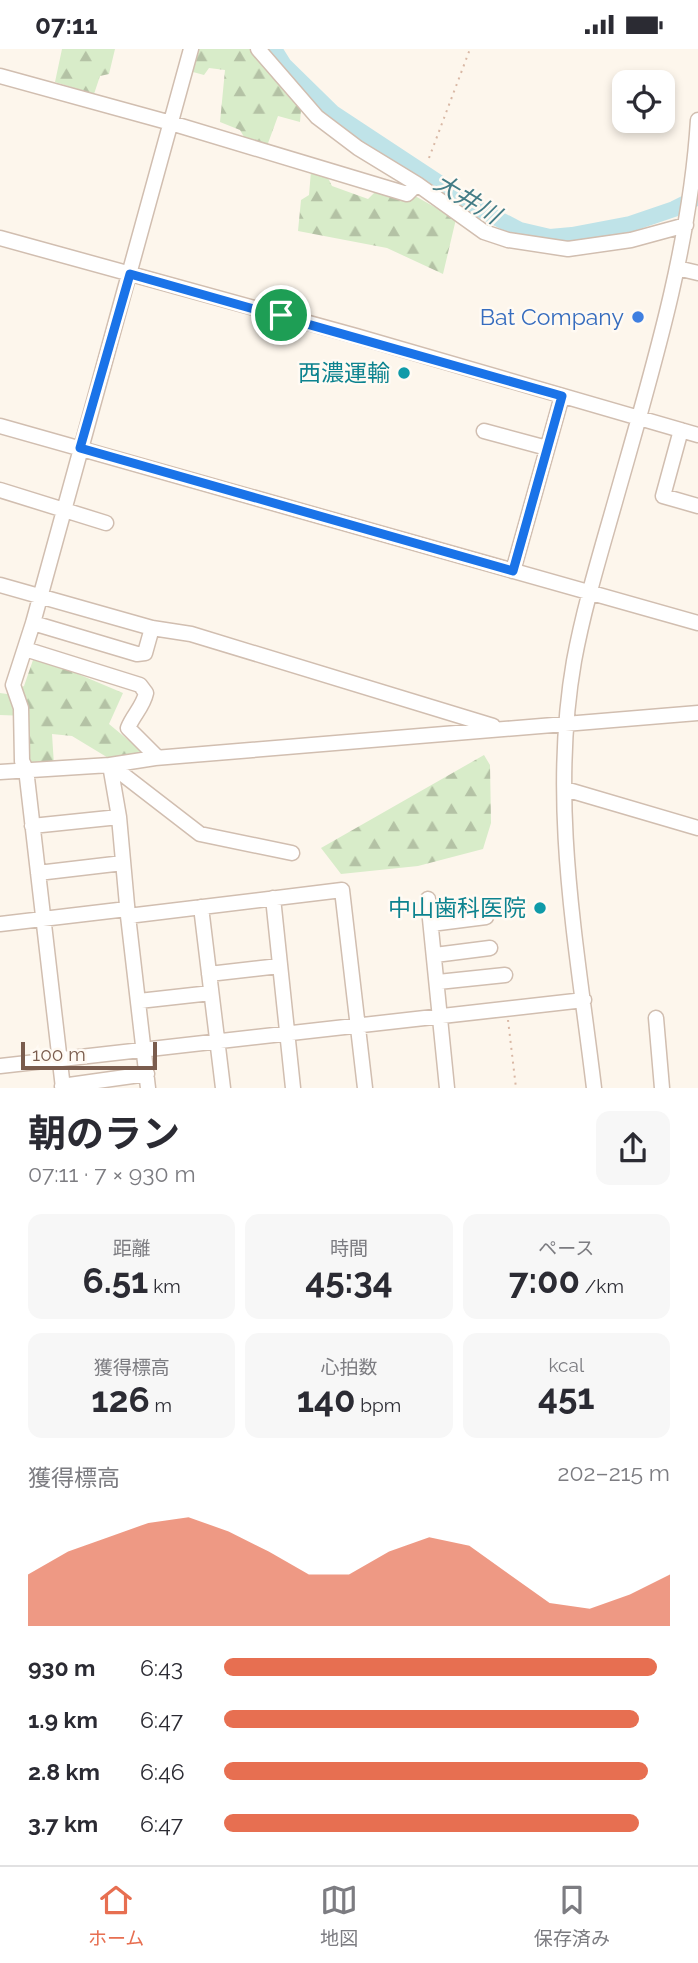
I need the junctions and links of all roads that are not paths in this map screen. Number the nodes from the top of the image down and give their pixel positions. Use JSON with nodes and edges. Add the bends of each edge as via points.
{"nodes":[{"id":1,"x":191,"y":49,"type":"edge"},
{"id":2,"x":258,"y":49,"type":"edge"},
{"id":3,"x":0,"y":76,"type":"edge"},
{"id":4,"x":698,"y":120,"type":"edge"},
{"id":5,"x":171,"y":123,"type":"junction"},
{"id":6,"x":417,"y":184,"type":"junction"},
{"id":7,"x":686,"y":225,"type":"junction"},
{"id":8,"x":0,"y":238,"type":"edge"},
{"id":9,"x":677,"y":268,"type":"junction"},
{"id":10,"x":698,"y":273,"type":"edge"},
{"id":11,"x":130,"y":274,"type":"junction"},
{"id":12,"x":562,"y":396,"type":"junction"},
{"id":13,"x":638,"y":418,"type":"junction"},
{"id":14,"x":0,"y":426,"type":"edge"},
{"id":15,"x":681,"y":430,"type":"junction"},
{"id":16,"x":484,"y":431,"type":"dead end"},
{"id":17,"x":698,"y":435,"type":"edge"},
{"id":18,"x":80,"y":448,"type":"junction"},
{"id":19,"x":547,"y":448,"type":"junction"},
{"id":20,"x":0,"y":490,"type":"edge"},
{"id":21,"x":698,"y":506,"type":"edge"},
{"id":22,"x":64,"y":509,"type":"junction"},
{"id":23,"x":106,"y":523,"type":"dead end"},
{"id":24,"x":513,"y":571,"type":"junction"},
{"id":25,"x":0,"y":585,"type":"edge"},
{"id":26,"x":589,"y":593,"type":"junction"},
{"id":27,"x":40,"y":596,"type":"junction"},
{"id":28,"x":33,"y":623,"type":"junction"},
{"id":29,"x":698,"y":623,"type":"edge"},
{"id":30,"x":152,"y":628,"type":"junction"},
{"id":31,"x":25,"y":649,"type":"junction"},
{"id":32,"x":698,"y":713,"type":"edge"},
{"id":33,"x":566,"y":722,"type":"junction"},
{"id":34,"x":508,"y":728,"type":"junction"},
{"id":35,"x":155,"y":758,"type":"junction"},
{"id":36,"x":26,"y":769,"type":"junction"},
{"id":37,"x":111,"y":770,"type":"junction"},
{"id":38,"x":0,"y":772,"type":"edge"},
{"id":39,"x":565,"y":789,"type":"junction"},
{"id":40,"x":119,"y":817,"type":"junction"},
{"id":41,"x":32,"y":826,"type":"junction"},
{"id":42,"x":698,"y":828,"type":"edge"},
{"id":43,"x":292,"y":853,"type":"dead end"},
{"id":44,"x":123,"y":863,"type":"junction"},
{"id":45,"x":38,"y":873,"type":"junction"},
{"id":46,"x":273,"y":898,"type":"junction"},
{"id":47,"x":428,"y":898,"type":"dead end"},
{"id":48,"x":201,"y":907,"type":"junction"},
{"id":49,"x":128,"y":912,"type":"junction"},
{"id":50,"x":486,"y":917,"type":"dead end"},
{"id":51,"x":43,"y":919,"type":"junction"},
{"id":52,"x":0,"y":924,"type":"edge"},
{"id":53,"x":431,"y":924,"type":"junction"},
{"id":54,"x":490,"y":948,"type":"dead end"},
{"id":55,"x":435,"y":955,"type":"junction"},
{"id":56,"x":279,"y":966,"type":"junction"},
{"id":57,"x":209,"y":974,"type":"junction"},
{"id":58,"x":505,"y":975,"type":"dead end"},
{"id":59,"x":438,"y":982,"type":"junction"},
{"id":60,"x":211,"y":993,"type":"junction"},
{"id":61,"x":584,"y":1000,"type":"junction"},
{"id":62,"x":139,"y":1001,"type":"junction"},
{"id":63,"x":440,"y":1017,"type":"junction"},
{"id":64,"x":656,"y":1018,"type":"dead end"},
{"id":65,"x":358,"y":1026,"type":"junction"},
{"id":66,"x":287,"y":1034,"type":"junction"},
{"id":67,"x":216,"y":1042,"type":"junction"},
{"id":68,"x":144,"y":1050,"type":"junction"},
{"id":69,"x":60,"y":1060,"type":"junction"},
{"id":70,"x":0,"y":1066,"type":"edge"},
{"id":71,"x":148,"y":1081,"type":"edge"},
{"id":72,"x":63,"y":1087,"type":"edge"},
{"id":73,"x":222,"y":1088,"type":"edge"},
{"id":74,"x":293,"y":1088,"type":"edge"},
{"id":75,"x":365,"y":1088,"type":"edge"},
{"id":76,"x":447,"y":1088,"type":"edge"},
{"id":77,"x":594,"y":1088,"type":"edge"},
{"id":78,"x":662,"y":1088,"type":"edge"}],
"edges":[{"from":1,"to":5,"type":"street"},
{"from":2,"to":6,"type":"street","via":[[317,117]]},
{"from":3,"to":5,"type":"street"},
{"from":4,"to":7,"type":"street"},
{"from":5,"to":6,"type":"street","via":[[407,194]]},
{"from":5,"to":11,"type":"street"},
{"from":6,"to":7,"type":"street","via":[[484,232],[537,246],[568,249],[631,240]]},
{"from":7,"to":9,"type":"street"},
{"from":8,"to":11,"type":"street"},
{"from":9,"to":10,"type":"street"},
{"from":9,"to":13,"type":"street"},
{"from":11,"to":12,"type":"street"},
{"from":11,"to":18,"type":"street"},
{"from":12,"to":13,"type":"street"},
{"from":12,"to":19,"type":"street"},
{"from":13,"to":15,"type":"street"},
{"from":13,"to":26,"type":"street"},
{"from":14,"to":18,"type":"street"},
{"from":15,"to":17,"type":"street"},
{"from":15,"to":21,"type":"street","via":[[663,496]]},
{"from":16,"to":19,"type":"street"},
{"from":18,"to":22,"type":"street"},
{"from":18,"to":24,"type":"street"},
{"from":19,"to":24,"type":"street"},
{"from":20,"to":22,"type":"street"},
{"from":22,"to":23,"type":"street"},
{"from":22,"to":27,"type":"street"},
{"from":24,"to":26,"type":"street"},
{"from":25,"to":27,"type":"street"},
{"from":26,"to":29,"type":"street"},
{"from":26,"to":33,"type":"street"},
{"from":27,"to":28,"type":"street"},
{"from":27,"to":30,"type":"street"},
{"from":28,"to":30,"type":"street","via":[[137,654],[145,653]]},
{"from":28,"to":31,"type":"street"},
{"from":30,"to":34,"type":"street","via":[[191,634]]},
{"from":31,"to":35,"type":"street","via":[[140,685],[146,693],[144,704],[128,728]]},
{"from":31,"to":36,"type":"street","via":[[13,685],[21,708]]},
{"from":32,"to":33,"type":"street"},
{"from":33,"to":34,"type":"street"},
{"from":33,"to":39,"type":"street"},
{"from":34,"to":35,"type":"street"},
{"from":35,"to":37,"type":"street"},
{"from":36,"to":37,"type":"street"},
{"from":36,"to":38,"type":"street"},
{"from":36,"to":41,"type":"street"},
{"from":37,"to":40,"type":"street"},
{"from":37,"to":43,"type":"street","via":[[200,834]]},
{"from":39,"to":42,"type":"street"},
{"from":39,"to":61,"type":"street","via":[[564,839]]},
{"from":40,"to":41,"type":"street"},
{"from":40,"to":44,"type":"street"},
{"from":41,"to":45,"type":"street"},
{"from":44,"to":45,"type":"street"},
{"from":44,"to":49,"type":"street"},
{"from":45,"to":51,"type":"street"},
{"from":46,"to":48,"type":"street"},
{"from":46,"to":56,"type":"street"},
{"from":46,"to":65,"type":"street","via":[[342,890]]},
{"from":47,"to":53,"type":"street"},
{"from":48,"to":49,"type":"street"},
{"from":48,"to":57,"type":"street"},
{"from":49,"to":51,"type":"street"},
{"from":49,"to":62,"type":"street"},
{"from":50,"to":53,"type":"street"},
{"from":51,"to":52,"type":"street"},
{"from":51,"to":69,"type":"street"},
{"from":53,"to":55,"type":"street"},
{"from":54,"to":55,"type":"street"},
{"from":55,"to":59,"type":"street"},
{"from":56,"to":57,"type":"street"},
{"from":56,"to":66,"type":"street"},
{"from":57,"to":60,"type":"street"},
{"from":58,"to":59,"type":"street"},
{"from":59,"to":63,"type":"street"},
{"from":60,"to":62,"type":"street"},
{"from":60,"to":67,"type":"street"},
{"from":61,"to":63,"type":"street"},
{"from":61,"to":77,"type":"street"},
{"from":62,"to":68,"type":"street"},
{"from":63,"to":65,"type":"street"},
{"from":63,"to":76,"type":"street"},
{"from":64,"to":78,"type":"street"},
{"from":65,"to":66,"type":"street"},
{"from":65,"to":75,"type":"street"},
{"from":66,"to":67,"type":"street"},
{"from":66,"to":74,"type":"street"},
{"from":67,"to":68,"type":"street"},
{"from":67,"to":73,"type":"street"},
{"from":68,"to":69,"type":"street"},
{"from":68,"to":71,"type":"street"},
{"from":69,"to":70,"type":"street"},
{"from":69,"to":72,"type":"street"},
{"from":71,"to":72,"type":"street"}]}
